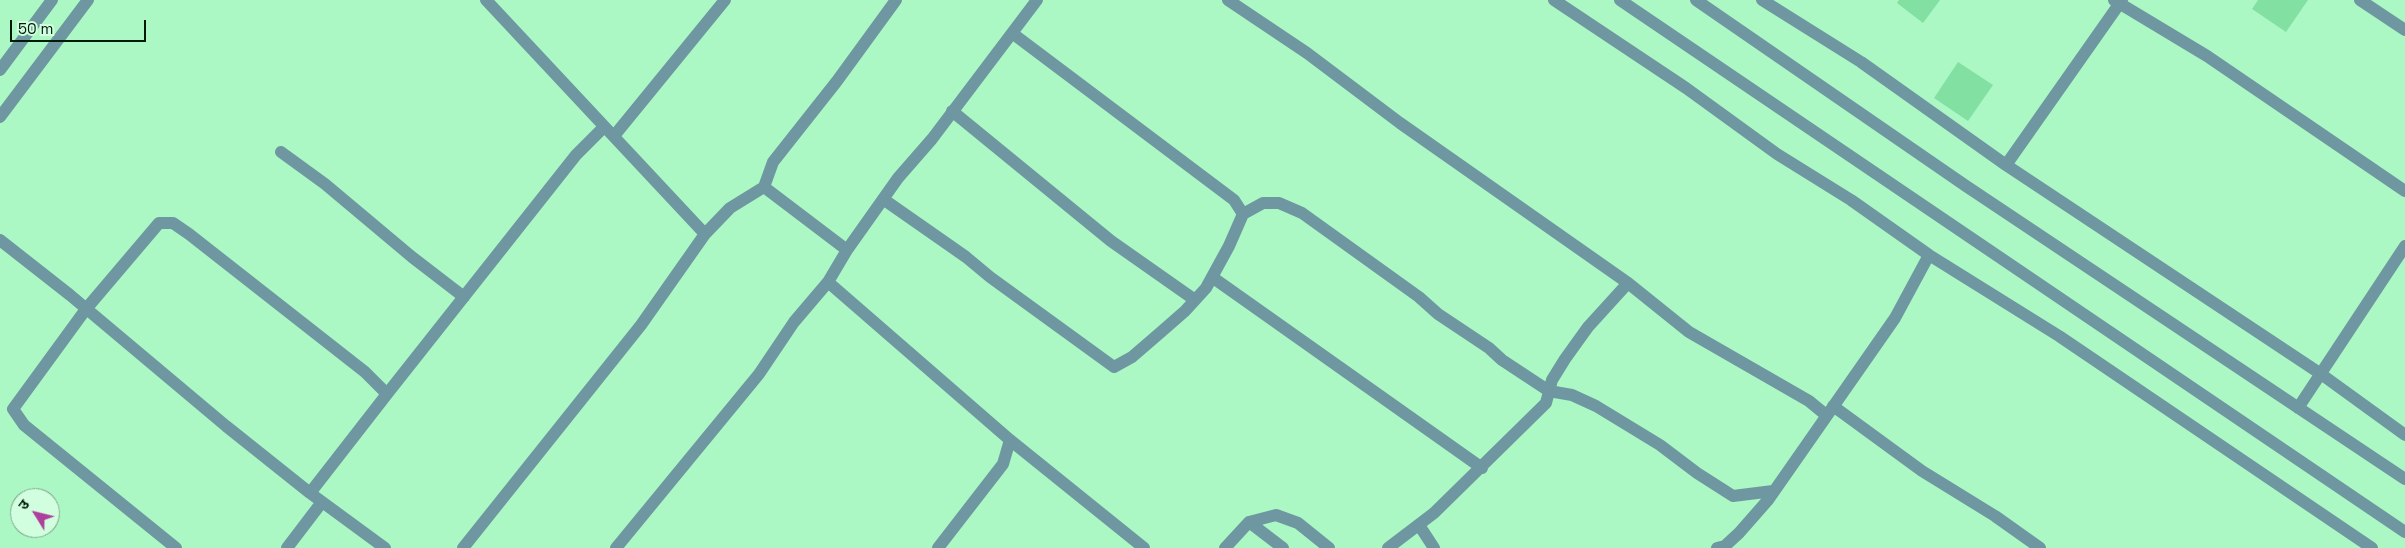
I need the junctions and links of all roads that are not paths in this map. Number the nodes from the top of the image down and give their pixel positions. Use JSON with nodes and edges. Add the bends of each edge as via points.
{"nodes":[{"id":1,"x":52,"y":0,"type":"edge"},
{"id":2,"x":88,"y":0,"type":"edge"},
{"id":3,"x":486,"y":0,"type":"edge"},
{"id":4,"x":724,"y":0,"type":"edge"},
{"id":5,"x":896,"y":0,"type":"edge"},
{"id":6,"x":1037,"y":0,"type":"edge"},
{"id":7,"x":1228,"y":0,"type":"edge"},
{"id":8,"x":1554,"y":0,"type":"edge"},
{"id":9,"x":1620,"y":0,"type":"edge"},
{"id":10,"x":1696,"y":0,"type":"edge"},
{"id":11,"x":1762,"y":0,"type":"edge"},
{"id":12,"x":2360,"y":0,"type":"edge"},
{"id":13,"x":2119,"y":1,"type":"edge"},
{"id":14,"x":2405,"y":30,"type":"edge"},
{"id":15,"x":1012,"y":33,"type":"junction"},
{"id":16,"x":0,"y":70,"type":"edge"},
{"id":17,"x":952,"y":111,"type":"junction"},
{"id":18,"x":0,"y":117,"type":"edge"},
{"id":19,"x":609,"y":131,"type":"junction"},
{"id":20,"x":281,"y":152,"type":"dead end"},
{"id":21,"x":2006,"y":166,"type":"junction"},
{"id":22,"x":764,"y":187,"type":"junction"},
{"id":23,"x":2405,"y":191,"type":"edge"},
{"id":24,"x":883,"y":199,"type":"junction"},
{"id":25,"x":1243,"y":214,"type":"junction"},
{"id":26,"x":704,"y":234,"type":"junction"},
{"id":27,"x":0,"y":240,"type":"edge"},
{"id":28,"x":2405,"y":246,"type":"edge"},
{"id":29,"x":847,"y":250,"type":"junction"},
{"id":30,"x":1929,"y":255,"type":"junction"},
{"id":31,"x":1212,"y":277,"type":"junction"},
{"id":32,"x":828,"y":282,"type":"junction"},
{"id":33,"x":1628,"y":282,"type":"junction"},
{"id":34,"x":464,"y":297,"type":"junction"},
{"id":35,"x":1194,"y":300,"type":"junction"},
{"id":36,"x":86,"y":309,"type":"junction"},
{"id":37,"x":2320,"y":374,"type":"junction"},
{"id":38,"x":1549,"y":391,"type":"junction"},
{"id":39,"x":387,"y":394,"type":"junction"},
{"id":40,"x":2298,"y":408,"type":"junction"},
{"id":41,"x":1829,"y":411,"type":"junction"},
{"id":42,"x":2405,"y":435,"type":"edge"},
{"id":43,"x":1010,"y":440,"type":"junction"},
{"id":44,"x":1482,"y":468,"type":"junction"},
{"id":45,"x":2405,"y":479,"type":"edge"},
{"id":46,"x":1773,"y":491,"type":"junction"},
{"id":47,"x":310,"y":493,"type":"junction"},
{"id":48,"x":322,"y":502,"type":"junction"},
{"id":49,"x":1248,"y":522,"type":"junction"},
{"id":50,"x":1419,"y":526,"type":"junction"},
{"id":51,"x":2405,"y":532,"type":"edge"},
{"id":52,"x":176,"y":548,"type":"edge"},
{"id":53,"x":287,"y":548,"type":"edge"},
{"id":54,"x":385,"y":548,"type":"edge"},
{"id":55,"x":462,"y":548,"type":"edge"},
{"id":56,"x":616,"y":548,"type":"edge"},
{"id":57,"x":938,"y":548,"type":"edge"},
{"id":58,"x":1144,"y":548,"type":"edge"},
{"id":59,"x":1225,"y":548,"type":"edge"},
{"id":60,"x":1284,"y":548,"type":"edge"},
{"id":61,"x":1329,"y":548,"type":"edge"},
{"id":62,"x":1388,"y":548,"type":"edge"},
{"id":63,"x":1434,"y":548,"type":"edge"},
{"id":64,"x":1717,"y":548,"type":"edge"},
{"id":65,"x":2040,"y":548,"type":"edge"},
{"id":66,"x":2372,"y":548,"type":"edge"}],
"edges":[{"from":1,"to":16,"type":"street"},
{"from":2,"to":18,"type":"street"},
{"from":3,"to":19,"type":"street"},
{"from":4,"to":19,"type":"street"},
{"from":5,"to":22,"type":"street","via":[[774,162]]},
{"from":6,"to":15,"type":"street"},
{"from":7,"to":33,"type":"street","via":[[1307,52],[1400,123]]},
{"from":8,"to":30,"type":"street","via":[[1686,88],[1776,154],[1851,200]]},
{"from":9,"to":51,"type":"street"},
{"from":10,"to":40,"type":"street"},
{"from":11,"to":21,"type":"street","via":[[1861,62]]},
{"from":12,"to":14,"type":"street"},
{"from":13,"to":21,"type":"street"},
{"from":13,"to":23,"type":"street","via":[[2207,56]]},
{"from":15,"to":17,"type":"street"},
{"from":15,"to":25,"type":"street","via":[[1205,177],[1234,200]]},
{"from":17,"to":24,"type":"street"},
{"from":17,"to":35,"type":"street","via":[[1111,241]]},
{"from":19,"to":26,"type":"street"},
{"from":19,"to":34,"type":"street","via":[[576,155]]},
{"from":20,"to":34,"type":"street"},
{"from":21,"to":37,"type":"street"},
{"from":22,"to":26,"type":"street","via":[[730,208]]},
{"from":22,"to":29,"type":"street"},
{"from":24,"to":29,"type":"street"},
{"from":24,"to":35,"type":"street","via":[[1114,367],[1132,357]]},
{"from":25,"to":31,"type":"street"},
{"from":25,"to":38,"type":"street","via":[[1264,203],[1278,203],[1302,214]]},
{"from":26,"to":55,"type":"street","via":[[641,325]]},
{"from":27,"to":36,"type":"street"},
{"from":28,"to":37,"type":"street"},
{"from":29,"to":32,"type":"street"},
{"from":30,"to":41,"type":"street","via":[[1895,318]]},
{"from":30,"to":66,"type":"street","via":[[2060,336]]},
{"from":31,"to":35,"type":"street"},
{"from":31,"to":44,"type":"street"},
{"from":32,"to":43,"type":"street"},
{"from":32,"to":56,"type":"street","via":[[794,322],[759,374]]},
{"from":33,"to":38,"type":"street","via":[[1588,327],[1552,380]]},
{"from":33,"to":41,"type":"street","via":[[1689,332]]},
{"from":34,"to":39,"type":"street"},
{"from":36,"to":39,"type":"street","via":[[159,223],[173,222],[365,372]]},
{"from":36,"to":47,"type":"street"},
{"from":36,"to":52,"type":"street","via":[[13,409],[24,425]]},
{"from":37,"to":40,"type":"street"},
{"from":37,"to":42,"type":"street"},
{"from":38,"to":44,"type":"street","via":[[1546,403]]},
{"from":38,"to":46,"type":"street","via":[[1572,394],[1596,406],[1660,445],[1697,474],[1733,496]]},
{"from":39,"to":47,"type":"street"},
{"from":40,"to":45,"type":"street"},
{"from":41,"to":46,"type":"street"},
{"from":41,"to":65,"type":"street"},
{"from":43,"to":57,"type":"street","via":[[1002,464]]},
{"from":43,"to":58,"type":"street"},
{"from":44,"to":50,"type":"street"},
{"from":46,"to":64,"type":"street","via":[[1739,533],[1725,546]]},
{"from":47,"to":48,"type":"street"},
{"from":48,"to":53,"type":"street"},
{"from":48,"to":54,"type":"street"},
{"from":49,"to":59,"type":"street"},
{"from":49,"to":60,"type":"street"},
{"from":49,"to":61,"type":"street","via":[[1276,515],[1298,523]]},
{"from":50,"to":62,"type":"street"},
{"from":50,"to":63,"type":"street"}]}
